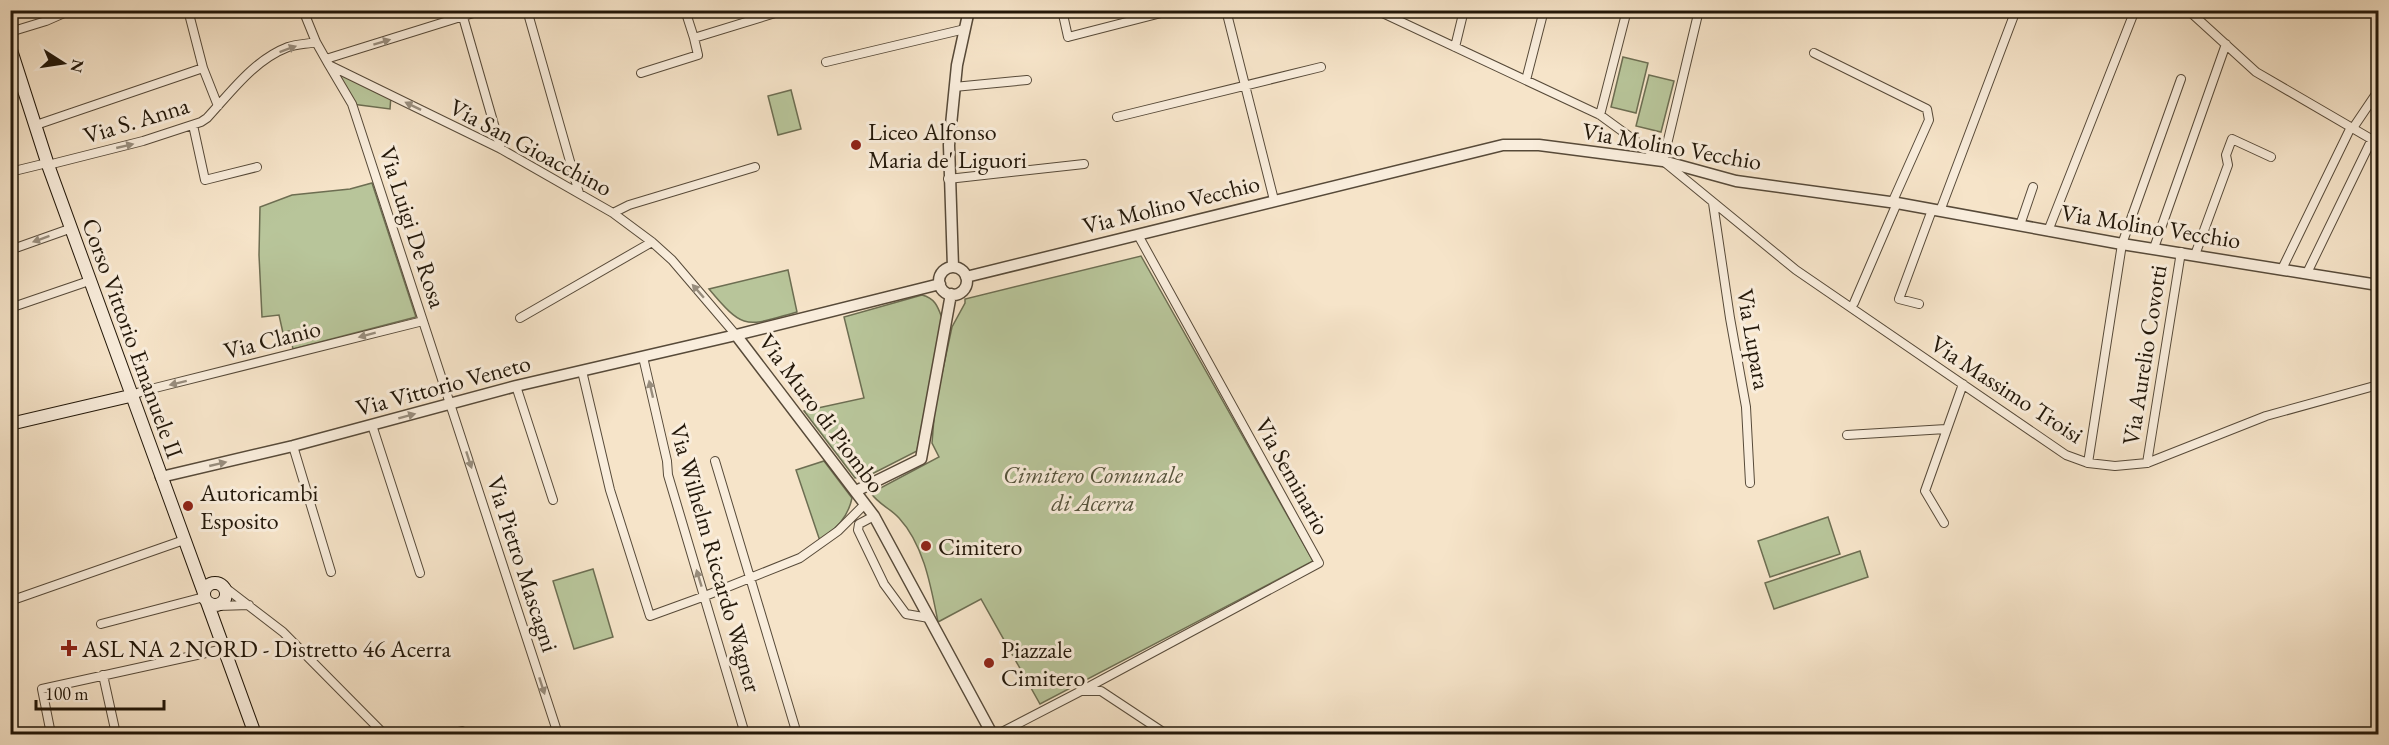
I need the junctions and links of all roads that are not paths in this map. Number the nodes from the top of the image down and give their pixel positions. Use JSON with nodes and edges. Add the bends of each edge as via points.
{"nodes":[{"id":1,"x":71,"y":10,"type":"edge"},
{"id":2,"x":188,"y":10,"type":"edge"},
{"id":3,"x":303,"y":10,"type":"edge"},
{"id":4,"x":483,"y":10,"type":"edge"},
{"id":5,"x":527,"y":10,"type":"edge"},
{"id":6,"x":686,"y":10,"type":"edge"},
{"id":7,"x":785,"y":10,"type":"edge"},
{"id":8,"x":969,"y":10,"type":"edge"},
{"id":9,"x":1062,"y":10,"type":"edge"},
{"id":10,"x":1173,"y":10,"type":"edge"},
{"id":11,"x":1226,"y":10,"type":"edge"},
{"id":12,"x":1376,"y":10,"type":"edge"},
{"id":13,"x":1464,"y":10,"type":"edge"},
{"id":14,"x":1544,"y":10,"type":"edge"},
{"id":15,"x":1627,"y":10,"type":"edge"},
{"id":16,"x":1699,"y":10,"type":"edge"},
{"id":17,"x":2016,"y":10,"type":"edge"},
{"id":18,"x":2135,"y":10,"type":"edge"},
{"id":19,"x":2188,"y":10,"type":"edge"},
{"id":20,"x":463,"y":16,"type":"junction"},
{"id":21,"x":965,"y":29,"type":"junction"},
{"id":22,"x":10,"y":32,"type":"edge"},
{"id":23,"x":694,"y":38,"type":"junction"},
{"id":24,"x":316,"y":42,"type":"junction"},
{"id":25,"x":2226,"y":44,"type":"junction"},
{"id":26,"x":10,"y":47,"type":"edge"},
{"id":27,"x":1455,"y":47,"type":"junction"},
{"id":28,"x":1814,"y":53,"type":"dead end"},
{"id":29,"x":328,"y":62,"type":"junction"},
{"id":30,"x":826,"y":62,"type":"dead end"},
{"id":31,"x":1321,"y":67,"type":"dead end"},
{"id":32,"x":203,"y":68,"type":"junction"},
{"id":33,"x":641,"y":73,"type":"dead end"},
{"id":34,"x":2181,"y":78,"type":"dead end"},
{"id":35,"x":1027,"y":80,"type":"dead end"},
{"id":36,"x":1526,"y":80,"type":"junction"},
{"id":37,"x":1246,"y":86,"type":"junction"},
{"id":38,"x":954,"y":87,"type":"junction"},
{"id":39,"x":2379,"y":91,"type":"edge"},
{"id":40,"x":219,"y":106,"type":"junction"},
{"id":41,"x":1600,"y":114,"type":"junction"},
{"id":42,"x":1117,"y":117,"type":"dead end"},
{"id":43,"x":36,"y":125,"type":"junction"},
{"id":44,"x":193,"y":125,"type":"junction"},
{"id":45,"x":2352,"y":128,"type":"junction"},
{"id":46,"x":2375,"y":141,"type":"edge"},
{"id":47,"x":501,"y":149,"type":"junction"},
{"id":48,"x":2271,"y":157,"type":"dead end"},
{"id":49,"x":1663,"y":161,"type":"junction"},
{"id":50,"x":47,"y":164,"type":"junction"},
{"id":51,"x":1084,"y":164,"type":"dead end"},
{"id":52,"x":256,"y":166,"type":"dead end"},
{"id":53,"x":755,"y":167,"type":"dead end"},
{"id":54,"x":10,"y":172,"type":"edge"},
{"id":55,"x":948,"y":179,"type":"junction"},
{"id":56,"x":2033,"y":187,"type":"dead end"},
{"id":57,"x":579,"y":193,"type":"junction"},
{"id":58,"x":1275,"y":200,"type":"junction"},
{"id":59,"x":1713,"y":203,"type":"junction"},
{"id":60,"x":1895,"y":203,"type":"junction"},
{"id":61,"x":1936,"y":210,"type":"junction"},
{"id":62,"x":613,"y":213,"type":"junction"},
{"id":63,"x":2020,"y":225,"type":"junction"},
{"id":64,"x":72,"y":228,"type":"junction"},
{"id":65,"x":2048,"y":231,"type":"junction"},
{"id":66,"x":1138,"y":235,"type":"junction"},
{"id":67,"x":652,"y":242,"type":"junction"},
{"id":68,"x":2122,"y":244,"type":"junction"},
{"id":69,"x":2154,"y":248,"type":"junction"},
{"id":70,"x":10,"y":250,"type":"edge"},
{"id":71,"x":2181,"y":252,"type":"junction"},
{"id":72,"x":2195,"y":255,"type":"junction"},
{"id":73,"x":953,"y":267,"type":"junction"},
{"id":74,"x":2282,"y":269,"type":"junction"},
{"id":75,"x":2307,"y":273,"type":"junction"},
{"id":76,"x":966,"y":277,"type":"junction"},
{"id":77,"x":89,"y":281,"type":"junction"},
{"id":78,"x":940,"y":284,"type":"junction"},
{"id":79,"x":2379,"y":285,"type":"edge"},
{"id":80,"x":951,"y":294,"type":"junction"},
{"id":81,"x":1854,"y":303,"type":"dead end"},
{"id":82,"x":1918,"y":304,"type":"dead end"},
{"id":83,"x":10,"y":308,"type":"edge"},
{"id":84,"x":520,"y":318,"type":"dead end"},
{"id":85,"x":423,"y":321,"type":"junction"},
{"id":86,"x":736,"y":335,"type":"junction"},
{"id":87,"x":643,"y":357,"type":"junction"},
{"id":88,"x":582,"y":371,"type":"junction"},
{"id":89,"x":1962,"y":384,"type":"junction"},
{"id":90,"x":2379,"y":385,"type":"edge"},
{"id":91,"x":516,"y":386,"type":"junction"},
{"id":92,"x":130,"y":396,"type":"junction"},
{"id":93,"x":451,"y":405,"type":"junction"},
{"id":94,"x":10,"y":424,"type":"edge"},
{"id":95,"x":372,"y":425,"type":"junction"},
{"id":96,"x":1946,"y":429,"type":"junction"},
{"id":97,"x":1847,"y":435,"type":"dead end"},
{"id":98,"x":293,"y":446,"type":"junction"},
{"id":99,"x":715,"y":461,"type":"dead end"},
{"id":100,"x":2146,"y":463,"type":"junction"},
{"id":101,"x":2088,"y":464,"type":"junction"},
{"id":102,"x":160,"y":477,"type":"junction"},
{"id":103,"x":1750,"y":483,"type":"dead end"},
{"id":104,"x":856,"y":491,"type":"junction"},
{"id":105,"x":553,"y":500,"type":"dead end"},
{"id":106,"x":865,"y":504,"type":"junction"},
{"id":107,"x":874,"y":516,"type":"junction"},
{"id":108,"x":1944,"y":523,"type":"dead end"},
{"id":109,"x":184,"y":540,"type":"junction"},
{"id":110,"x":194,"y":563,"type":"junction"},
{"id":111,"x":331,"y":572,"type":"dead end"},
{"id":112,"x":420,"y":573,"type":"dead end"},
{"id":113,"x":751,"y":578,"type":"junction"},
{"id":114,"x":705,"y":596,"type":"junction"},
{"id":115,"x":216,"y":597,"type":"junction"},
{"id":116,"x":10,"y":601,"type":"edge"},
{"id":117,"x":249,"y":605,"type":"junction"},
{"id":118,"x":929,"y":618,"type":"junction"},
{"id":119,"x":101,"y":624,"type":"dead end"},
{"id":120,"x":224,"y":649,"type":"junction"},
{"id":121,"x":103,"y":675,"type":"junction"},
{"id":122,"x":1081,"y":691,"type":"junction"},
{"id":123,"x":462,"y":731,"type":"dead end"},
{"id":124,"x":51,"y":735,"type":"edge"},
{"id":125,"x":116,"y":735,"type":"edge"},
{"id":126,"x":255,"y":735,"type":"edge"},
{"id":127,"x":384,"y":735,"type":"edge"},
{"id":128,"x":450,"y":735,"type":"edge"},
{"id":129,"x":558,"y":735,"type":"edge"},
{"id":130,"x":745,"y":735,"type":"edge"},
{"id":131,"x":797,"y":735,"type":"edge"},
{"id":132,"x":992,"y":735,"type":"edge"},
{"id":133,"x":998,"y":735,"type":"edge"},
{"id":134,"x":1166,"y":735,"type":"edge"}],
"edges":[{"from":1,"to":22,"type":"street"},
{"from":2,"to":32,"type":"street"},
{"from":3,"to":24,"type":"street"},
{"from":4,"to":20,"type":"street"},
{"from":5,"to":57,"type":"street"},
{"from":6,"to":23,"type":"street"},
{"from":7,"to":23,"type":"street"},
{"from":8,"to":21,"type":"street"},
{"from":9,"to":10,"type":"street","via":[[1068,38]]},
{"from":11,"to":37,"type":"street"},
{"from":12,"to":27,"type":"street","name":"Via Massimo Troisi"},
{"from":13,"to":27,"type":"street"},
{"from":14,"to":36,"type":"street"},
{"from":15,"to":41,"type":"street"},
{"from":16,"to":49,"type":"street"},
{"from":17,"to":61,"type":"street"},
{"from":18,"to":65,"type":"street"},
{"from":19,"to":25,"type":"street"},
{"from":29,"to":20,"type":"street","one_way":true},
{"from":20,"to":47,"type":"street"},
{"from":21,"to":30,"type":"street"},
{"from":21,"to":38,"type":"street"},
{"from":23,"to":33,"type":"street","via":[[698,55]]},
{"from":24,"to":29,"type":"street"},
{"from":40,"to":24,"type":"street","name":"Via S. Anna","one_way":true,"via":[[262,62],[289,47]]},
{"from":25,"to":45,"type":"street","via":[[2256,72]]},
{"from":25,"to":69,"type":"street"},
{"from":26,"to":43,"type":"main road","name":"Corso Vittorio Emanuele II"},
{"from":27,"to":36,"type":"street","name":"Via Massimo Troisi"},
{"from":28,"to":60,"type":"street","via":[[1927,109],[1929,120]]},
{"from":47,"to":29,"type":"street","name":"Via San Gioacchino","one_way":true},
{"from":29,"to":85,"type":"street","name":"Via Luigi De Rosa","via":[[352,104]]},
{"from":31,"to":37,"type":"street"},
{"from":32,"to":40,"type":"street"},
{"from":32,"to":43,"type":"street"},
{"from":34,"to":68,"type":"street"},
{"from":35,"to":38,"type":"street"},
{"from":36,"to":41,"type":"street","name":"Via Massimo Troisi"},
{"from":37,"to":42,"type":"street"},
{"from":37,"to":58,"type":"street"},
{"from":38,"to":55,"type":"street"},
{"from":39,"to":45,"type":"street"},
{"from":40,"to":44,"type":"street","name":"Via S. Anna"},
{"from":41,"to":49,"type":"street","name":"Via Massimo Troisi"},
{"from":43,"to":50,"type":"main road","name":"Corso Vittorio Emanuele II"},
{"from":50,"to":44,"type":"street","name":"Via S. Anna","one_way":true},
{"from":44,"to":52,"type":"street","via":[[205,180]]},
{"from":45,"to":46,"type":"street"},
{"from":45,"to":74,"type":"street"},
{"from":46,"to":75,"type":"street"},
{"from":47,"to":57,"type":"street","name":"Via San Gioacchino"},
{"from":48,"to":72,"type":"street","via":[[2232,139],[2226,155],[2228,165]]},
{"from":49,"to":58,"type":"street","name":"Via Molino Vecchio","via":[[1539,145],[1503,145]]},
{"from":49,"to":59,"type":"street","name":"Via Massimo Troisi"},
{"from":49,"to":60,"type":"street","name":"Via Molino Vecchio","via":[[1736,181]]},
{"from":50,"to":54,"type":"street","name":"Via S. Anna"},
{"from":50,"to":64,"type":"main road","name":"Corso Vittorio Emanuele II"},
{"from":51,"to":55,"type":"street"},
{"from":53,"to":62,"type":"street"},
{"from":55,"to":73,"type":"street"},
{"from":56,"to":63,"type":"street"},
{"from":57,"to":62,"type":"street","name":"Via San Gioacchino"},
{"from":58,"to":66,"type":"street","name":"Via Molino Vecchio"},
{"from":59,"to":89,"type":"street","name":"Via Massimo Troisi","via":[[1796,270]]},
{"from":59,"to":103,"type":"street","name":"Via Lupara","via":[[1746,407]]},
{"from":60,"to":61,"type":"street","name":"Via Molino Vecchio"},
{"from":60,"to":81,"type":"street"},
{"from":61,"to":63,"type":"street","name":"Via Molino Vecchio"},
{"from":61,"to":82,"type":"street","via":[[1899,299]]},
{"from":62,"to":67,"type":"street","name":"Via San Gioacchino"},
{"from":63,"to":65,"type":"street","name":"Via Molino Vecchio"},
{"from":64,"to":70,"type":"street","one_way":true},
{"from":64,"to":77,"type":"main road","name":"Corso Vittorio Emanuele II"},
{"from":65,"to":68,"type":"street","name":"Via Molino Vecchio"},
{"from":66,"to":76,"type":"street","name":"Via Molino Vecchio"},
{"from":66,"to":122,"type":"street","name":"Via Seminario","via":[[1319,563]]},
{"from":67,"to":84,"type":"street"},
{"from":86,"to":67,"type":"street","name":"Via San Gioacchino","one_way":true},
{"from":68,"to":69,"type":"street","name":"Via Molino Vecchio"},
{"from":68,"to":101,"type":"street"},
{"from":69,"to":71,"type":"street","name":"Via Molino Vecchio"},
{"from":71,"to":72,"type":"street","name":"Via Molino Vecchio"},
{"from":71,"to":100,"type":"street","name":"Via Aurelio Covotti"},
{"from":72,"to":74,"type":"street","name":"Via Molino Vecchio"},
{"from":73,"to":76,"type":"street"},
{"from":73,"to":78,"type":"street","via":[[941,273]]},
{"from":74,"to":75,"type":"street","name":"Via Molino Vecchio"},
{"from":75,"to":79,"type":"street","name":"Via Molino Vecchio"},
{"from":76,"to":80,"type":"street","via":[[964,290]]},
{"from":77,"to":83,"type":"street"},
{"from":77,"to":92,"type":"main road","name":"Corso Vittorio Emanuele II"},
{"from":78,"to":80,"type":"street"},
{"from":78,"to":86,"type":"street"},
{"from":80,"to":104,"type":"street","via":[[921,459]]},
{"from":85,"to":92,"type":"street","name":"Via Clanio","one_way":true},
{"from":85,"to":93,"type":"street","name":"Via Luigi De Rosa"},
{"from":86,"to":87,"type":"street","name":"Via Vittorio Veneto"},
{"from":86,"to":104,"type":"street","name":"Via Muro di Piombo"},
{"from":87,"to":88,"type":"street","name":"Via Vittorio Veneto"},
{"from":114,"to":87,"type":"street","name":"Via Wilhelm Riccardo Wagner","one_way":true,"via":[[668,475]]},
{"from":88,"to":91,"type":"street","name":"Via Vittorio Veneto"},
{"from":88,"to":114,"type":"street","via":[[610,490],[650,616]]},
{"from":89,"to":96,"type":"street"},
{"from":89,"to":101,"type":"street","name":"Via Massimo Troisi","via":[[2066,454]]},
{"from":90,"to":100,"type":"street","name":"Via Massimo Troisi","via":[[2266,416]]},
{"from":91,"to":93,"type":"street","name":"Via Vittorio Veneto"},
{"from":91,"to":105,"type":"street"},
{"from":92,"to":94,"type":"main road"},
{"from":92,"to":102,"type":"main road","name":"Corso Vittorio Emanuele II"},
{"from":95,"to":93,"type":"street","name":"Via Vittorio Veneto","one_way":true},
{"from":93,"to":129,"type":"street","name":"Via Pietro Mascagni","one_way":true},
{"from":95,"to":98,"type":"street","name":"Via Vittorio Veneto"},
{"from":95,"to":112,"type":"street"},
{"from":96,"to":97,"type":"street"},
{"from":96,"to":108,"type":"street","via":[[1925,491]]},
{"from":102,"to":98,"type":"street","name":"Via Vittorio Veneto","one_way":true},
{"from":98,"to":111,"type":"street"},
{"from":99,"to":113,"type":"street"},
{"from":100,"to":101,"type":"street","name":"Via Massimo Troisi"},
{"from":102,"to":109,"type":"main road","name":"Corso Vittorio Emanuele II"},
{"from":104,"to":106,"type":"street","name":"Via Muro di Piombo"},
{"from":106,"to":107,"type":"street","name":"Via Muro di Piombo"},
{"from":106,"to":113,"type":"street","via":[[838,531],[800,558]]},
{"from":107,"to":118,"type":"street","name":"Via Muro di Piombo"},
{"from":107,"to":118,"type":"street","name":"Via Muro di Piombo","via":[[859,524],[858,530],[876,568],[906,614]]},
{"from":109,"to":110,"type":"main road","name":"Corso Vittorio Emanuele II"},
{"from":109,"to":116,"type":"street"},
{"from":110,"to":115,"type":"main road"},
{"from":110,"to":115,"type":"main road","name":"Corso Vittorio Emanuele II"},
{"from":113,"to":114,"type":"street"},
{"from":113,"to":131,"type":"street"},
{"from":114,"to":130,"type":"street","name":"Via Wilhelm Riccardo Wagner"},
{"from":115,"to":117,"type":"street"},
{"from":115,"to":117,"type":"street"},
{"from":115,"to":119,"type":"street"},
{"from":115,"to":120,"type":"main road","name":"Corso Vittorio Emanuele II"},
{"from":117,"to":127,"type":"street","via":[[283,632]]},
{"from":118,"to":132,"type":"street","name":"Via Muro di Piombo"},
{"from":120,"to":121,"type":"street"},
{"from":120,"to":126,"type":"main road","name":"Corso Vittorio Emanuele II"},
{"from":121,"to":124,"type":"street","via":[[42,689]]},
{"from":121,"to":125,"type":"street"},
{"from":122,"to":133,"type":"street"},
{"from":122,"to":134,"type":"street","via":[[1101,691]]},
{"from":123,"to":128,"type":"street"}]}
